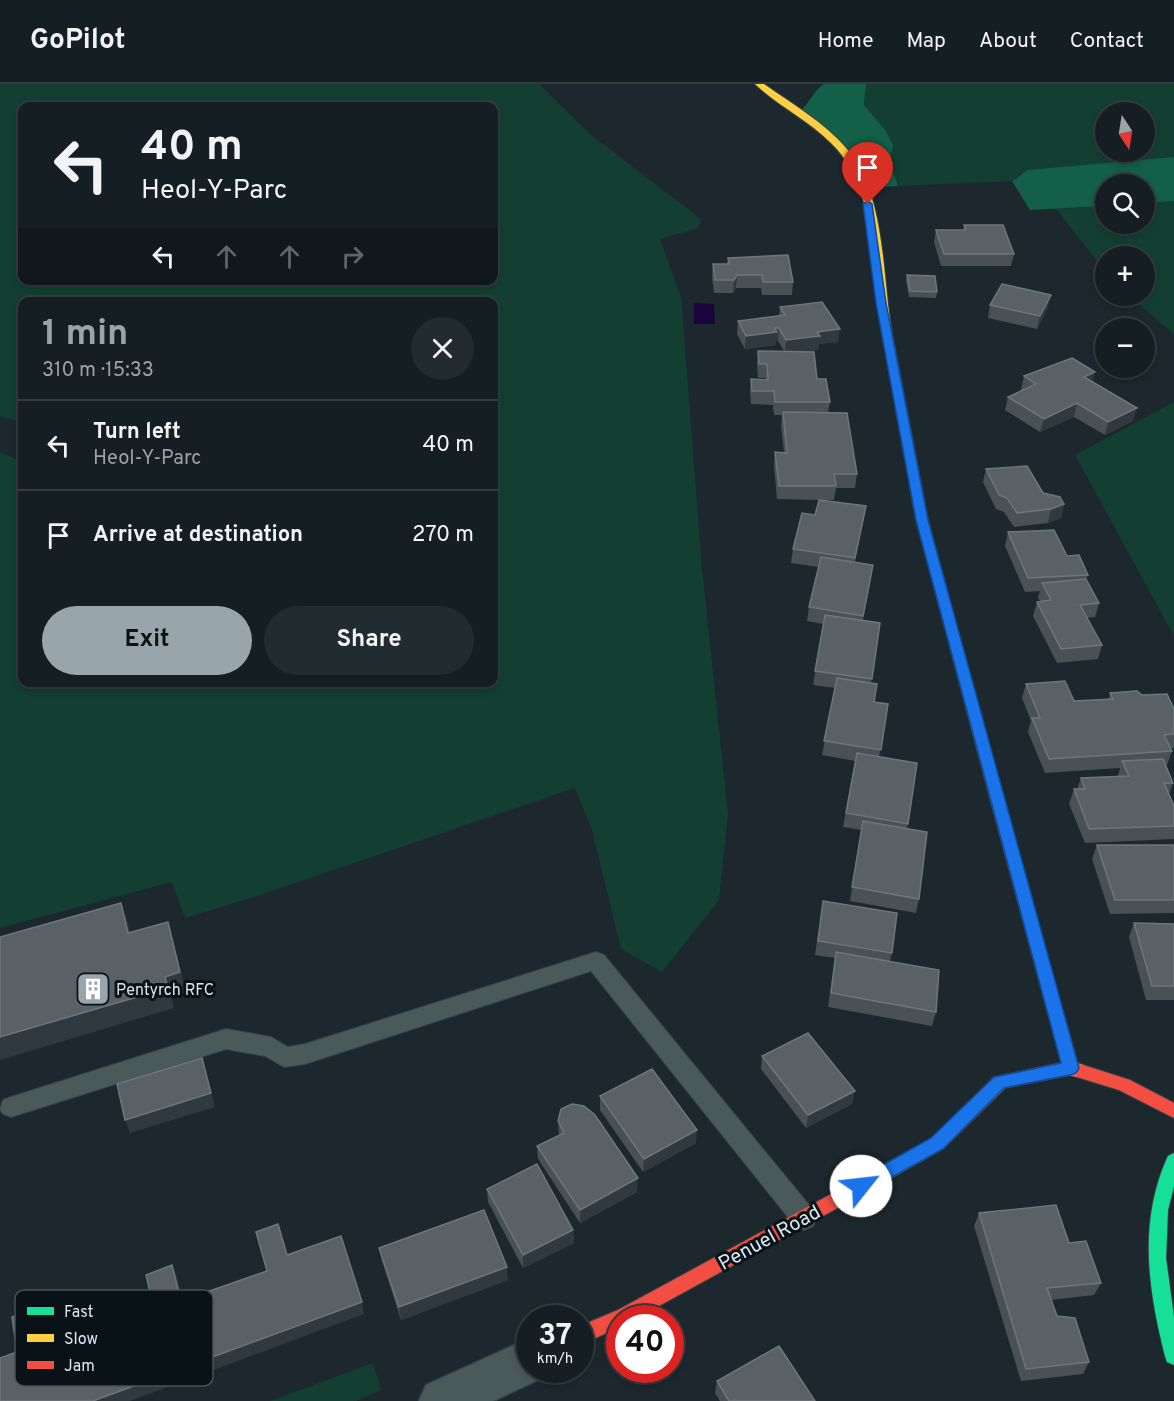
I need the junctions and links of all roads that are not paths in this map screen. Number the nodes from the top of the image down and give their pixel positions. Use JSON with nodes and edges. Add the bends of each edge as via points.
{"nodes":[{"id":1,"x":759,"y":84,"type":"edge"},
{"id":2,"x":1070,"y":1068,"type":"junction"},
{"id":3,"x":11,"y":1107,"type":"dead end"},
{"id":4,"x":1174,"y":1111,"type":"edge"},
{"id":5,"x":1174,"y":1161,"type":"edge"},
{"id":6,"x":804,"y":1218,"type":"junction"},
{"id":7,"x":594,"y":1330,"type":"edge"},
{"id":8,"x":1174,"y":1356,"type":"edge"},
{"id":9,"x":516,"y":1367,"type":"edge"},
{"id":10,"x":442,"y":1401,"type":"edge"}],
"edges":[{"from":1,"to":2,"type":"street","via":[[831,139],[850,158],[862,178],[922,520]]},
{"from":2,"to":4,"type":"street","name":"Penuel Road","via":[[1124,1085]]},
{"from":2,"to":6,"type":"street","name":"Penuel Road","via":[[1000,1082],[937,1144]]},
{"from":3,"to":6,"type":"lane","via":[[226,1039],[271,1047],[284,1057],[305,1054],[596,961]]},
{"from":5,"to":8,"type":"street","via":[[1155,1217],[1155,1270]]},
{"from":6,"to":7,"type":"street","name":"Penuel Road"},
{"from":9,"to":10,"type":"street"}]}
